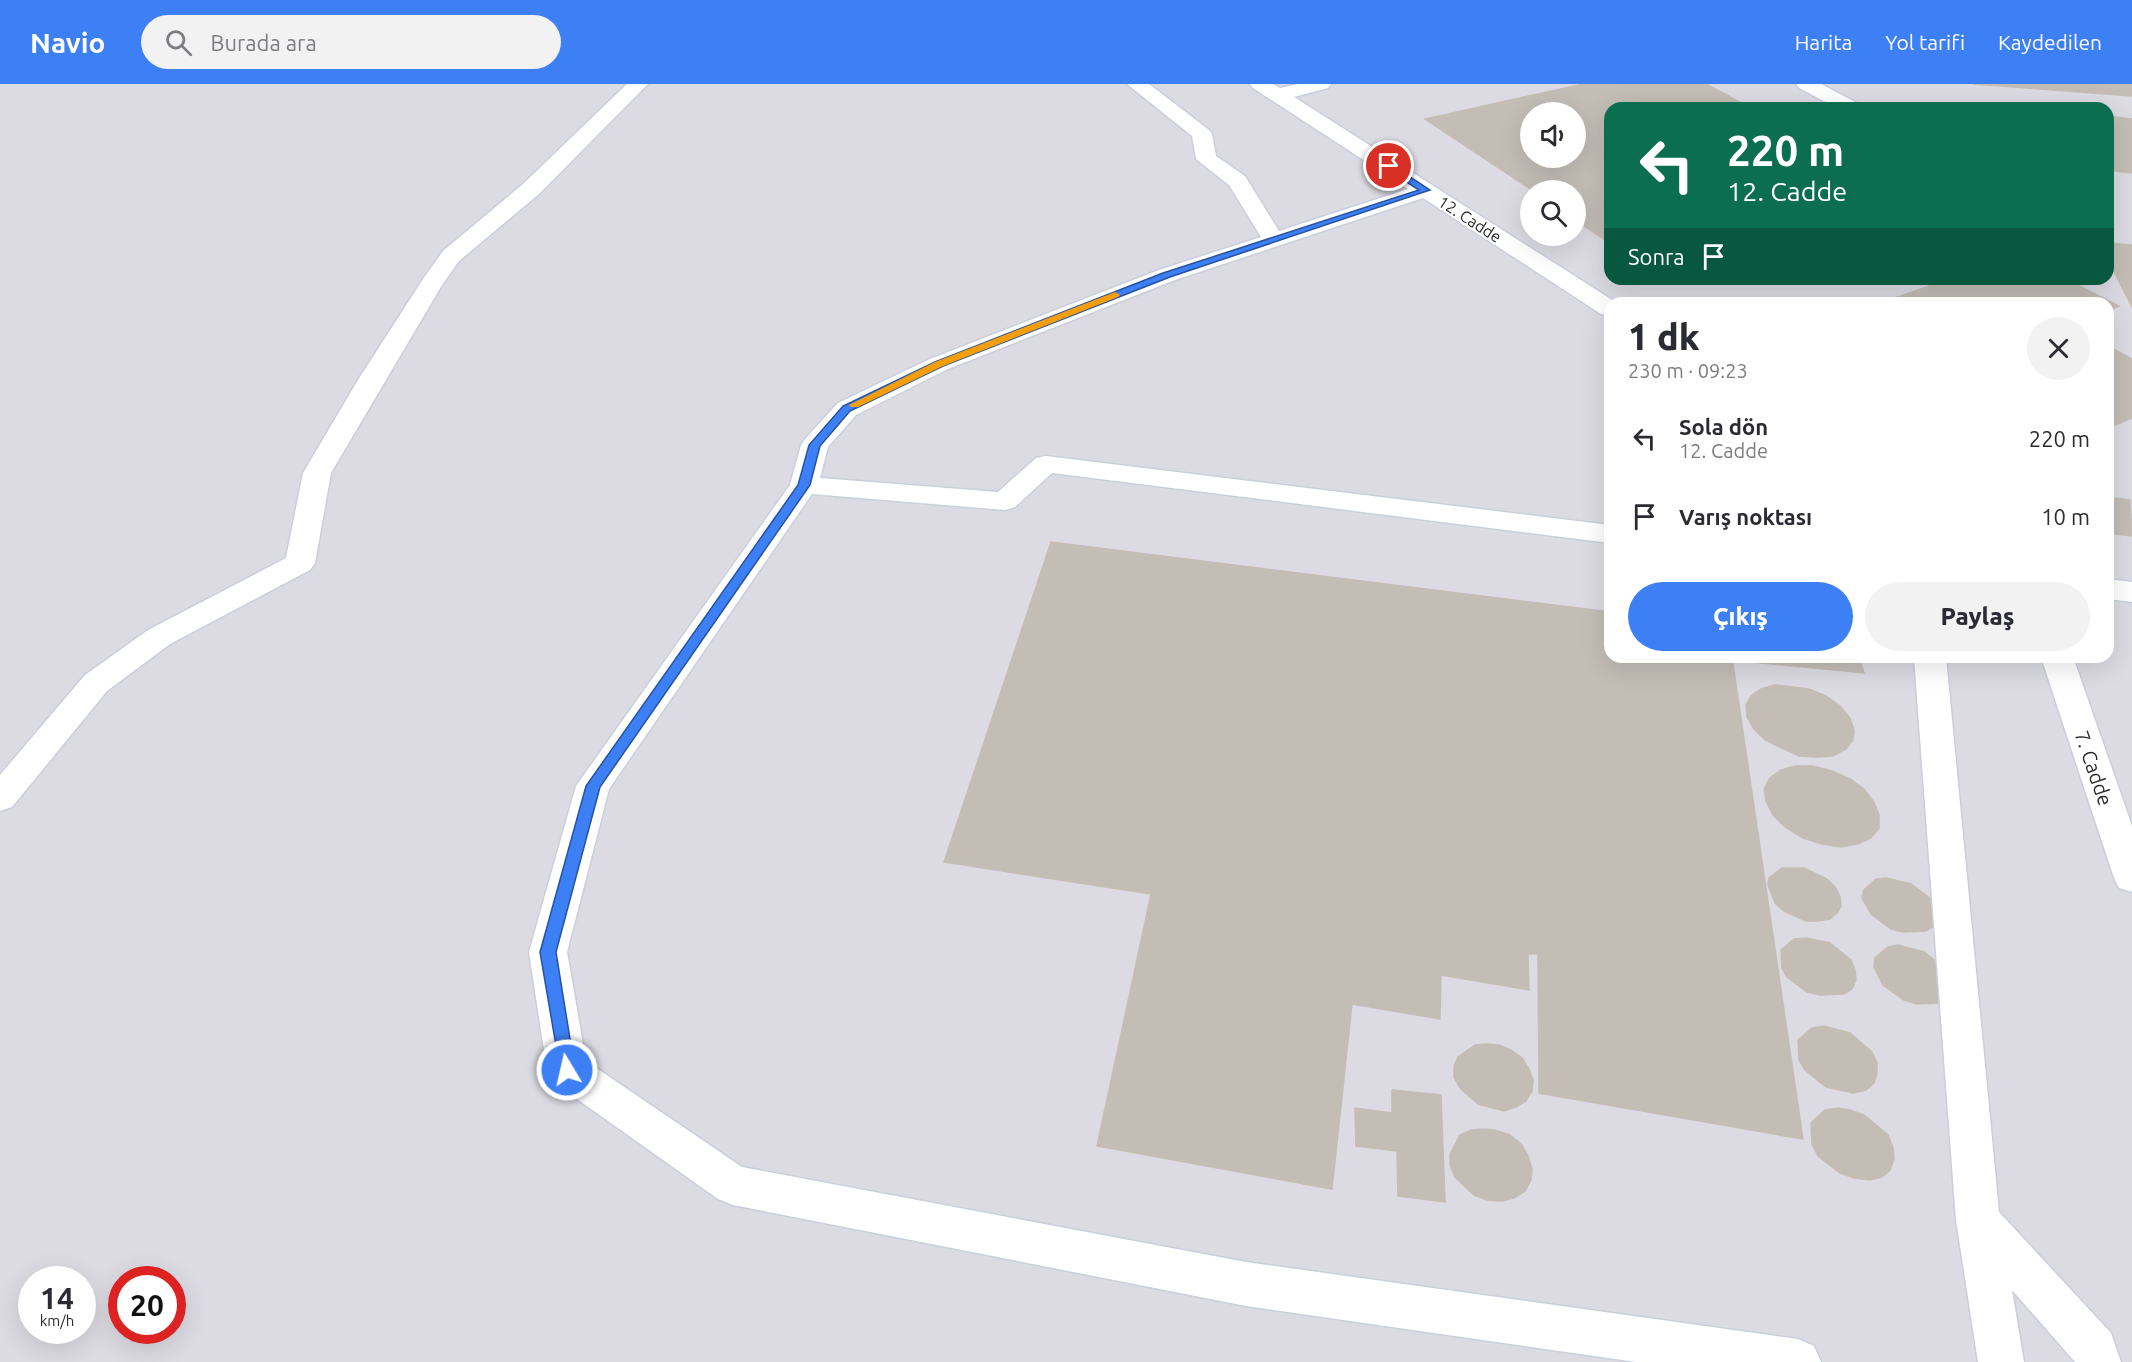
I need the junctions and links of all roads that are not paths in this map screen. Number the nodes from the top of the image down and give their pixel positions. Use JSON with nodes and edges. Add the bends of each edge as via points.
{"nodes":[{"id":1,"x":638,"y":84,"type":"edge"},
{"id":2,"x":1137,"y":84,"type":"edge"},
{"id":3,"x":1321,"y":84,"type":"edge"},
{"id":4,"x":1806,"y":84,"type":"edge"},
{"id":5,"x":1269,"y":90,"type":"edge"},
{"id":6,"x":1840,"y":102,"type":"edge"},
{"id":7,"x":1426,"y":190,"type":"junction"},
{"id":8,"x":1274,"y":240,"type":"junction"},
{"id":9,"x":1604,"y":305,"type":"edge"},
{"id":10,"x":804,"y":485,"type":"junction"},
{"id":11,"x":1604,"y":533,"type":"edge"},
{"id":12,"x":2114,"y":590,"type":"edge"},
{"id":13,"x":2132,"y":592,"type":"edge"},
{"id":14,"x":1931,"y":663,"type":"edge"},
{"id":15,"x":2059,"y":663,"type":"edge"},
{"id":16,"x":0,"y":798,"type":"edge"},
{"id":17,"x":2132,"y":878,"type":"edge"},
{"id":18,"x":1978,"y":1220,"type":"junction"},
{"id":19,"x":1798,"y":1362,"type":"edge"},
{"id":20,"x":2001,"y":1362,"type":"edge"},
{"id":21,"x":2098,"y":1362,"type":"edge"}],
"edges":[{"from":1,"to":16,"type":"lane","via":[[531,189],[451,256],[431,284],[317,472],[300,563],[159,637],[96,683]]},
{"from":2,"to":8,"type":"lane","via":[[1202,134],[1206,159],[1237,181]]},
{"from":3,"to":5,"type":"lane","name":"12. Cadde"},
{"from":4,"to":6,"type":"lane"},
{"from":5,"to":7,"type":"lane","name":"12. Cadde"},
{"from":7,"to":8,"type":"lane"},
{"from":7,"to":9,"type":"lane","name":"12. Cadde"},
{"from":8,"to":10,"type":"lane","via":[[1167,275],[950,359],[847,409],[815,445]]},
{"from":10,"to":11,"type":"lane","via":[[1005,501],[1046,464]]},
{"from":10,"to":19,"type":"lane","via":[[593,786],[548,952],[567,1070],[733,1185],[1246,1284]]},
{"from":12,"to":13,"type":"lane"},
{"from":14,"to":18,"type":"lane"},
{"from":15,"to":17,"type":"lane","name":"7. Cadde"},
{"from":18,"to":20,"type":"lane"},
{"from":18,"to":21,"type":"lane","via":[[2095,1349]]}]}
